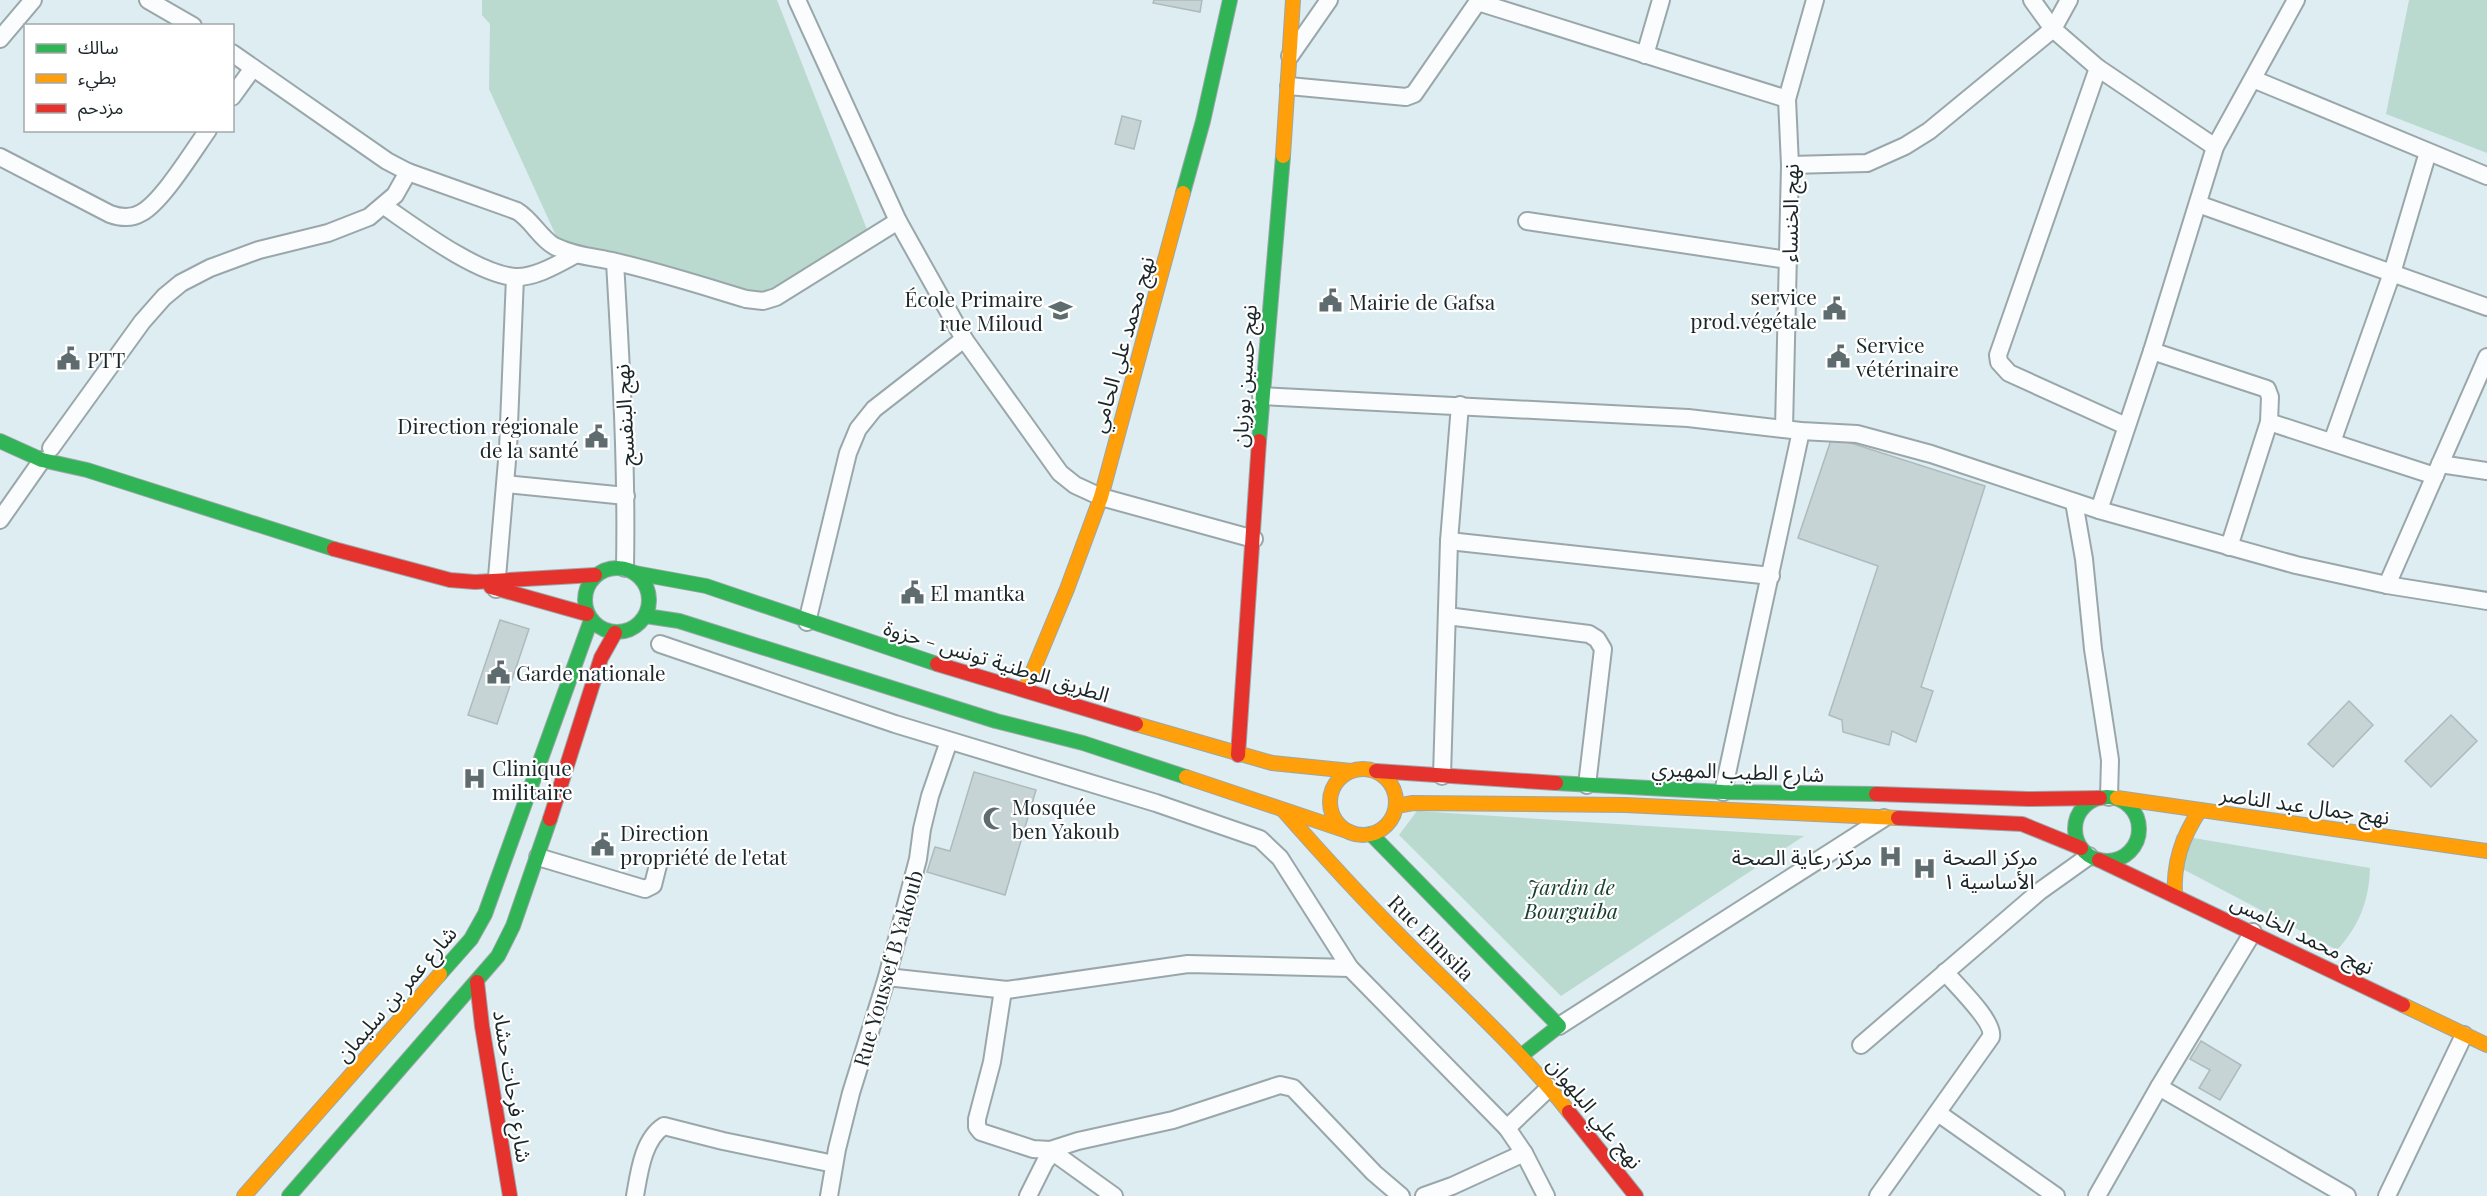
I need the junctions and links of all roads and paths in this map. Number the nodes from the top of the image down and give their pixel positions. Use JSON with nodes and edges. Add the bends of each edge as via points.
{"nodes":[{"id":1,"x":33,"y":0,"type":"edge"},
{"id":2,"x":148,"y":0,"type":"edge"},
{"id":3,"x":797,"y":0,"type":"edge"},
{"id":4,"x":1230,"y":0,"type":"edge"},
{"id":5,"x":1293,"y":0,"type":"edge"},
{"id":6,"x":1329,"y":0,"type":"edge"},
{"id":7,"x":1661,"y":0,"type":"edge"},
{"id":8,"x":1815,"y":0,"type":"edge"},
{"id":9,"x":2032,"y":0,"type":"edge"},
{"id":10,"x":2069,"y":0,"type":"edge"},
{"id":11,"x":1479,"y":1,"type":"edge"},
{"id":12,"x":2289,"y":2,"type":"edge"},
{"id":13,"x":190,"y":24,"type":"edge"},
{"id":14,"x":2053,"y":29,"type":"junction"},
{"id":15,"x":0,"y":39,"type":"edge"},
{"id":16,"x":234,"y":54,"type":"edge"},
{"id":17,"x":1645,"y":55,"type":"junction"},
{"id":18,"x":1289,"y":58,"type":"junction"},
{"id":19,"x":253,"y":68,"type":"junction"},
{"id":20,"x":2098,"y":68,"type":"junction"},
{"id":21,"x":2253,"y":79,"type":"junction"},
{"id":22,"x":1289,"y":86,"type":"junction"},
{"id":23,"x":234,"y":94,"type":"edge"},
{"id":24,"x":1787,"y":99,"type":"junction"},
{"id":25,"x":207,"y":132,"type":"edge"},
{"id":26,"x":2215,"y":147,"type":"junction"},
{"id":27,"x":2428,"y":152,"type":"junction"},
{"id":28,"x":0,"y":157,"type":"edge"},
{"id":29,"x":1790,"y":165,"type":"junction"},
{"id":30,"x":408,"y":172,"type":"junction"},
{"id":31,"x":2487,"y":176,"type":"edge"},
{"id":32,"x":2198,"y":204,"type":"junction"},
{"id":33,"x":384,"y":206,"type":"junction"},
{"id":34,"x":898,"y":221,"type":"junction"},
{"id":35,"x":1527,"y":221,"type":"dead end"},
{"id":36,"x":576,"y":255,"type":"junction"},
{"id":37,"x":1788,"y":260,"type":"junction"},
{"id":38,"x":615,"y":262,"type":"junction"},
{"id":39,"x":2392,"y":273,"type":"junction"},
{"id":40,"x":516,"y":277,"type":"junction"},
{"id":41,"x":2487,"y":307,"type":"edge"},
{"id":42,"x":963,"y":339,"type":"junction"},
{"id":43,"x":2152,"y":351,"type":"junction"},
{"id":44,"x":2487,"y":357,"type":"edge"},
{"id":45,"x":1261,"y":396,"type":"junction"},
{"id":46,"x":1460,"y":405,"type":"junction"},
{"id":47,"x":2269,"y":422,"type":"junction"},
{"id":48,"x":2126,"y":426,"type":"junction"},
{"id":49,"x":1793,"y":430,"type":"junction"},
{"id":50,"x":0,"y":441,"type":"edge"},
{"id":51,"x":2332,"y":442,"type":"junction"},
{"id":52,"x":44,"y":451,"type":"junction"},
{"id":53,"x":2437,"y":470,"type":"junction"},
{"id":54,"x":2487,"y":471,"type":"edge"},
{"id":55,"x":506,"y":484,"type":"junction"},
{"id":56,"x":626,"y":496,"type":"junction"},
{"id":57,"x":1101,"y":497,"type":"junction"},
{"id":58,"x":2074,"y":502,"type":"junction"},
{"id":59,"x":2099,"y":510,"type":"junction"},
{"id":60,"x":0,"y":520,"type":"edge"},
{"id":61,"x":1254,"y":538,"type":"junction"},
{"id":62,"x":1449,"y":541,"type":"junction"},
{"id":63,"x":2229,"y":547,"type":"junction"},
{"id":64,"x":630,"y":571,"type":"junction"},
{"id":65,"x":595,"y":575,"type":"junction"},
{"id":66,"x":1771,"y":576,"type":"junction"},
{"id":67,"x":497,"y":585,"type":"junction"},
{"id":68,"x":2387,"y":585,"type":"junction"},
{"id":69,"x":2487,"y":601,"type":"edge"},
{"id":70,"x":646,"y":616,"type":"junction"},
{"id":71,"x":1447,"y":616,"type":"junction"},
{"id":72,"x":589,"y":617,"type":"junction"},
{"id":73,"x":807,"y":622,"type":"junction"},
{"id":74,"x":615,"y":633,"type":"junction"},
{"id":75,"x":660,"y":644,"type":"dead end"},
{"id":76,"x":1025,"y":690,"type":"junction"},
{"id":77,"x":949,"y":741,"type":"junction"},
{"id":78,"x":1238,"y":755,"type":"junction"},
{"id":79,"x":1351,"y":771,"type":"junction"},
{"id":80,"x":1376,"y":771,"type":"junction"},
{"id":81,"x":1442,"y":777,"type":"junction"},
{"id":82,"x":1587,"y":785,"type":"junction"},
{"id":83,"x":1723,"y":792,"type":"junction"},
{"id":84,"x":2108,"y":798,"type":"junction"},
{"id":85,"x":1396,"y":806,"type":"junction"},
{"id":86,"x":1283,"y":810,"type":"junction"},
{"id":87,"x":2200,"y":810,"type":"junction"},
{"id":88,"x":1887,"y":816,"type":"junction"},
{"id":89,"x":1350,"y":832,"type":"junction"},
{"id":90,"x":1371,"y":834,"type":"junction"},
{"id":91,"x":2487,"y":851,"type":"edge"},
{"id":92,"x":2090,"y":855,"type":"junction"},
{"id":93,"x":538,"y":857,"type":"junction"},
{"id":94,"x":658,"y":865,"type":"dead end"},
{"id":95,"x":2175,"y":896,"type":"junction"},
{"id":96,"x":2253,"y":932,"type":"junction"},
{"id":97,"x":1350,"y":968,"type":"junction"},
{"id":98,"x":1945,"y":972,"type":"junction"},
{"id":99,"x":886,"y":977,"type":"junction"},
{"id":100,"x":477,"y":982,"type":"junction"},
{"id":101,"x":1003,"y":990,"type":"junction"},
{"id":102,"x":1559,"y":1026,"type":"junction"},
{"id":103,"x":2464,"y":1035,"type":"junction"},
{"id":104,"x":1861,"y":1044,"type":"dead end"},
{"id":105,"x":2487,"y":1045,"type":"edge"},
{"id":106,"x":1522,"y":1055,"type":"junction"},
{"id":107,"x":1550,"y":1087,"type":"junction"},
{"id":108,"x":2159,"y":1087,"type":"junction"},
{"id":109,"x":1938,"y":1113,"type":"junction"},
{"id":110,"x":1507,"y":1128,"type":"junction"},
{"id":111,"x":1051,"y":1151,"type":"junction"},
{"id":112,"x":1524,"y":1153,"type":"junction"},
{"id":113,"x":834,"y":1164,"type":"junction"},
{"id":114,"x":1454,"y":1191,"type":"edge"},
{"id":115,"x":244,"y":1196,"type":"edge"},
{"id":116,"x":289,"y":1196,"type":"edge"},
{"id":117,"x":510,"y":1196,"type":"edge"},
{"id":118,"x":635,"y":1196,"type":"edge"},
{"id":119,"x":829,"y":1196,"type":"edge"},
{"id":120,"x":1028,"y":1196,"type":"edge"},
{"id":121,"x":1114,"y":1196,"type":"edge"},
{"id":122,"x":1401,"y":1196,"type":"edge"},
{"id":123,"x":1424,"y":1196,"type":"edge"},
{"id":124,"x":1546,"y":1196,"type":"edge"},
{"id":125,"x":1636,"y":1196,"type":"edge"},
{"id":126,"x":1878,"y":1196,"type":"edge"},
{"id":127,"x":2056,"y":1196,"type":"edge"},
{"id":128,"x":2097,"y":1196,"type":"edge"},
{"id":129,"x":2347,"y":1196,"type":"edge"},
{"id":130,"x":2387,"y":1196,"type":"edge"}],
"edges":[{"from":1,"to":15,"type":"street"},
{"from":2,"to":13,"type":"street"},
{"from":3,"to":34,"type":"street"},
{"from":4,"to":57,"type":"main road","name":"نهج محمد علي الحامي","via":[[1200,132]]},
{"from":5,"to":18,"type":"main road","name":"نهج حسين بوزيان"},
{"from":6,"to":18,"type":"street"},
{"from":7,"to":17,"type":"street"},
{"from":8,"to":24,"type":"street","name":"نهج الخنساء"},
{"from":9,"to":14,"type":"street"},
{"from":10,"to":14,"type":"street"},
{"from":11,"to":17,"type":"street"},
{"from":11,"to":22,"type":"street","via":[[1414,94],[1406,97]]},
{"from":12,"to":21,"type":"street"},
{"from":14,"to":20,"type":"street"},
{"from":14,"to":29,"type":"street","via":[[1929,131],[1905,146],[1867,163]]},
{"from":16,"to":19,"type":"street"},
{"from":17,"to":24,"type":"street"},
{"from":18,"to":22,"type":"main road","name":"نهج حسين بوزيان"},
{"from":19,"to":23,"type":"street"},
{"from":19,"to":30,"type":"street"},
{"from":20,"to":26,"type":"street"},
{"from":20,"to":48,"type":"street","via":[[1998,355],[2009,373]]},
{"from":21,"to":26,"type":"street"},
{"from":21,"to":27,"type":"street"},
{"from":22,"to":45,"type":"main road","name":"نهج حسين بوزيان"},
{"from":24,"to":29,"type":"street","name":"نهج الخنساء"},
{"from":25,"to":28,"type":"street","via":[[155,202],[142,213],[126,218],[110,214]]},
{"from":26,"to":32,"type":"street"},
{"from":27,"to":31,"type":"street"},
{"from":27,"to":39,"type":"street"},
{"from":29,"to":37,"type":"street","name":"نهج الخنساء"},
{"from":30,"to":33,"type":"street"},
{"from":30,"to":36,"type":"street","via":[[517,211],[551,244]]},
{"from":32,"to":39,"type":"street"},
{"from":32,"to":43,"type":"street"},
{"from":33,"to":40,"type":"street","via":[[449,250],[490,270]]},
{"from":33,"to":52,"type":"street","via":[[355,224],[259,250],[181,283],[142,322]]},
{"from":34,"to":38,"type":"street","via":[[798,284],[763,301]]},
{"from":34,"to":42,"type":"street"},
{"from":35,"to":37,"type":"street"},
{"from":36,"to":38,"type":"street"},
{"from":36,"to":40,"type":"street","via":[[555,266]]},
{"from":37,"to":49,"type":"street","name":"نهج الخنساء"},
{"from":38,"to":56,"type":"street","name":"نهج البنفسج"},
{"from":39,"to":41,"type":"street"},
{"from":39,"to":51,"type":"street"},
{"from":40,"to":55,"type":"street"},
{"from":42,"to":57,"type":"street","via":[[1060,473]]},
{"from":42,"to":73,"type":"street","via":[[873,409],[858,429],[848,453]]},
{"from":43,"to":47,"type":"street","via":[[2266,389],[2270,397]]},
{"from":43,"to":48,"type":"street"},
{"from":44,"to":53,"type":"street"},
{"from":45,"to":46,"type":"street"},
{"from":45,"to":61,"type":"main road","name":"نهج حسين بوزيان"},
{"from":46,"to":49,"type":"street","via":[[1688,418]]},
{"from":46,"to":62,"type":"street"},
{"from":47,"to":51,"type":"street"},
{"from":47,"to":63,"type":"street"},
{"from":48,"to":59,"type":"street"},
{"from":49,"to":58,"type":"street","via":[[1883,439]]},
{"from":49,"to":66,"type":"street","name":"نهج الخنساء"},
{"from":50,"to":52,"type":"main road"},
{"from":51,"to":53,"type":"street"},
{"from":52,"to":60,"type":"street"},
{"from":52,"to":67,"type":"main road","via":[[87,470],[369,560],[450,580]]},
{"from":53,"to":54,"type":"street"},
{"from":53,"to":68,"type":"street"},
{"from":55,"to":56,"type":"street"},
{"from":55,"to":67,"type":"street"},
{"from":56,"to":64,"type":"street","name":"نهج البنفسج"},
{"from":57,"to":61,"type":"street"},
{"from":57,"to":76,"type":"main road","name":"نهج محمد علي الحامي"},
{"from":58,"to":59,"type":"street"},
{"from":58,"to":84,"type":"street","via":[[2110,760]]},
{"from":59,"to":63,"type":"street"},
{"from":61,"to":78,"type":"main road","name":"نهج حسين بوزيان"},
{"from":62,"to":66,"type":"street"},
{"from":62,"to":71,"type":"street"},
{"from":63,"to":68,"type":"street","via":[[2295,566]]},
{"from":64,"to":65,"type":"main road","via":[[604,570]]},
{"from":64,"to":70,"type":"main road","via":[[643,580],[648,590]]},
{"from":64,"to":73,"type":"main road","name":"الطريق الوطنية تونس - حزوة","via":[[706,586]]},
{"from":65,"to":67,"type":"main road"},
{"from":65,"to":72,"type":"main road","via":[[584,599]]},
{"from":66,"to":83,"type":"street","name":"نهج الخنساء"},
{"from":67,"to":72,"type":"main road"},
{"from":68,"to":69,"type":"street"},
{"from":70,"to":74,"type":"main road","via":[[630,630]]},
{"from":70,"to":86,"type":"main road","via":[[679,621],[996,721],[1083,743]]},
{"from":71,"to":81,"type":"street"},
{"from":71,"to":82,"type":"street","via":[[1588,634],[1597,639],[1603,649]]},
{"from":72,"to":74,"type":"main road","via":[[606,631]]},
{"from":72,"to":115,"type":"main road","name":"شارع عمر بن سليمان","via":[[489,902],[471,939]]},
{"from":73,"to":76,"type":"main road","name":"الطريق الوطنية تونس - حزوة"},
{"from":74,"to":93,"type":"main road","via":[[601,658]]},
{"from":75,"to":77,"type":"street"},
{"from":76,"to":78,"type":"main road","name":"الطريق الوطنية تونس - حزوة"},
{"from":77,"to":97,"type":"street","via":[[1156,803],[1260,839],[1280,858]]},
{"from":77,"to":99,"type":"street","name":"Rue Youssef B Yakoub","via":[[930,796]]},
{"from":78,"to":79,"type":"main road","name":"الطريق الوطنية تونس - حزوة","via":[[1272,763]]},
{"from":79,"to":80,"type":"main road"},
{"from":79,"to":89,"type":"main road","via":[[1336,783],[1330,801],[1335,820]]},
{"from":80,"to":81,"type":"main road","name":"شارع الطيب المهيري"},
{"from":80,"to":85,"type":"main road","via":[[1392,785]]},
{"from":81,"to":82,"type":"main road","name":"شارع الطيب المهيري"},
{"from":82,"to":83,"type":"main road","name":"شارع الطيب المهيري"},
{"from":83,"to":84,"type":"main road","name":"شارع الطيب المهيري"},
{"from":84,"to":87,"type":"main road","name":"نهج جمال عبد الناصر"},
{"from":84,"to":92,"type":"main road","via":[[2090,802],[2077,818],[2076,839]]},
{"from":84,"to":92,"type":"main road","via":[[2128,805],[2138,833],[2129,852],[2120,858]]},
{"from":85,"to":88,"type":"main road","name":"شارع الطيب المهيري","via":[[1625,806]]},
{"from":85,"to":90,"type":"main road","via":[[1385,826]]},
{"from":86,"to":89,"type":"main road"},
{"from":86,"to":106,"type":"main road","name":"Rue Elmsila","via":[[1335,869]]},
{"from":87,"to":91,"type":"main road","name":"نهج جمال عبد الناصر"},
{"from":87,"to":95,"type":"main road","via":[[2178,852],[2173,876]]},
{"from":88,"to":92,"type":"main road","name":"شارع الطيب المهيري","via":[[2022,824]]},
{"from":88,"to":102,"type":"street"},
{"from":89,"to":90,"type":"main road"},
{"from":90,"to":102,"type":"main road"},
{"from":92,"to":95,"type":"main road","name":"نهج محمد الخامس"},
{"from":92,"to":98,"type":"street","via":[[2040,891]]},
{"from":93,"to":94,"type":"street","via":[[645,889],[653,885]]},
{"from":93,"to":100,"type":"main road","via":[[513,926],[498,956]]},
{"from":95,"to":96,"type":"main road","name":"نهج محمد الخامس"},
{"from":96,"to":103,"type":"main road","name":"نهج محمد الخامس"},
{"from":96,"to":108,"type":"street"},
{"from":97,"to":101,"type":"street","via":[[1188,964]]},
{"from":97,"to":110,"type":"street"},
{"from":98,"to":104,"type":"street"},
{"from":98,"to":109,"type":"street","via":[[1992,1032],[1985,1048]]},
{"from":99,"to":101,"type":"street"},
{"from":99,"to":113,"type":"street","name":"Rue Youssef B Yakoub"},
{"from":100,"to":116,"type":"main road"},
{"from":100,"to":117,"type":"main road","name":"شارع فرحات حشاد"},
{"from":101,"to":111,"type":"street","via":[[999,1030],[977,1127],[981,1132],[1033,1149]]},
{"from":102,"to":106,"type":"main road"},
{"from":103,"to":105,"type":"main road","name":"نهج محمد الخامس"},
{"from":103,"to":130,"type":"street"},
{"from":106,"to":107,"type":"main road","name":"نهج علي البلهوان"},
{"from":107,"to":110,"type":"street"},
{"from":107,"to":125,"type":"main road","name":"نهج علي البلهوان"},
{"from":108,"to":128,"type":"street"},
{"from":108,"to":129,"type":"street"},
{"from":109,"to":126,"type":"street"},
{"from":109,"to":127,"type":"street"},
{"from":110,"to":112,"type":"street"},
{"from":111,"to":120,"type":"street"},
{"from":111,"to":121,"type":"street"},
{"from":111,"to":122,"type":"street","via":[[1173,1120],[1280,1085],[1293,1088]]},
{"from":112,"to":114,"type":"street"},
{"from":112,"to":124,"type":"street"},
{"from":113,"to":118,"type":"street","via":[[664,1126],[657,1130],[647,1148]]},
{"from":113,"to":119,"type":"street","name":"Rue Youssef B Yakoub"},
{"from":114,"to":123,"type":"street"}]}
